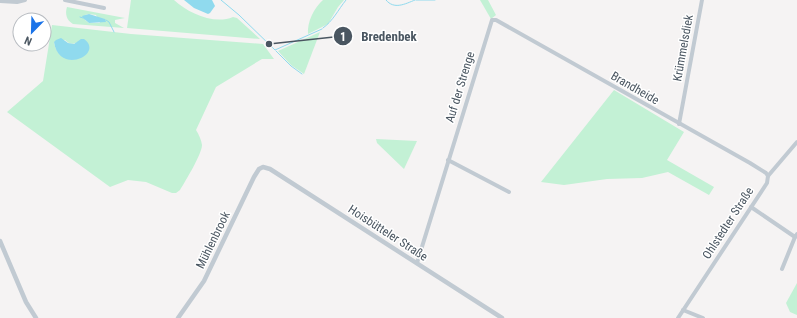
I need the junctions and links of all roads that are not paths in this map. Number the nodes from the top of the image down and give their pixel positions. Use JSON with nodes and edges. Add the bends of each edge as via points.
{"nodes":[{"id":1,"x":0,"y":0,"type":"edge"},
{"id":2,"x":25,"y":0,"type":"edge"},
{"id":3,"x":65,"y":0,"type":"edge"},
{"id":4,"x":702,"y":0,"type":"edge"},
{"id":5,"x":104,"y":8,"type":"dead end"},
{"id":6,"x":492,"y":20,"type":"joint"},
{"id":7,"x":679,"y":124,"type":"junction"},
{"id":8,"x":797,"y":142,"type":"edge"},
{"id":9,"x":448,"y":160,"type":"junction"},
{"id":10,"x":261,"y":168,"type":"joint"},
{"id":11,"x":768,"y":176,"type":"junction"},
{"id":12,"x":509,"y":192,"type":"dead end"},
{"id":13,"x":751,"y":207,"type":"junction"},
{"id":14,"x":796,"y":236,"type":"edge"},
{"id":15,"x":0,"y":241,"type":"edge"},
{"id":16,"x":416,"y":263,"type":"junction"},
{"id":17,"x":782,"y":269,"type":"dead end"},
{"id":18,"x":683,"y":310,"type":"junction"},
{"id":19,"x":36,"y":318,"type":"edge"},
{"id":20,"x":178,"y":318,"type":"edge"},
{"id":21,"x":502,"y":318,"type":"edge"},
{"id":22,"x":678,"y":318,"type":"edge"},
{"id":23,"x":703,"y":318,"type":"edge"}],
"edges":[{"from":1,"to":2,"type":"street"},
{"from":3,"to":5,"type":"street"},
{"from":4,"to":7,"type":"street","name":"Krümmelsdiek"},
{"from":6,"to":7,"type":"street","name":"Brandheide"},
{"from":6,"to":9,"type":"street","name":"Auf der Strenge"},
{"from":7,"to":11,"type":"street","name":"Brandheide","via":[[750,163]]},
{"from":8,"to":11,"type":"street","name":"Ohlstedter Straße"},
{"from":9,"to":12,"type":"street"},
{"from":9,"to":16,"type":"street","name":"Auf der Strenge"},
{"from":10,"to":16,"type":"street","name":"Hoisbütteler Straße","via":[[270,169]]},
{"from":10,"to":20,"type":"street","name":"Mühlenbrook","via":[[254,176],[204,281]]},
{"from":11,"to":13,"type":"street","name":"Ohlstedter Straße","via":[[767,182]]},
{"from":13,"to":14,"type":"street"},
{"from":13,"to":18,"type":"street","name":"Ohlstedter Straße"},
{"from":14,"to":17,"type":"street"},
{"from":15,"to":19,"type":"street","via":[[26,302]]},
{"from":16,"to":21,"type":"street","name":"Hoisbütteler Straße"},
{"from":18,"to":22,"type":"street","name":"Ohlstedter Straße"},
{"from":18,"to":23,"type":"street"}]}
